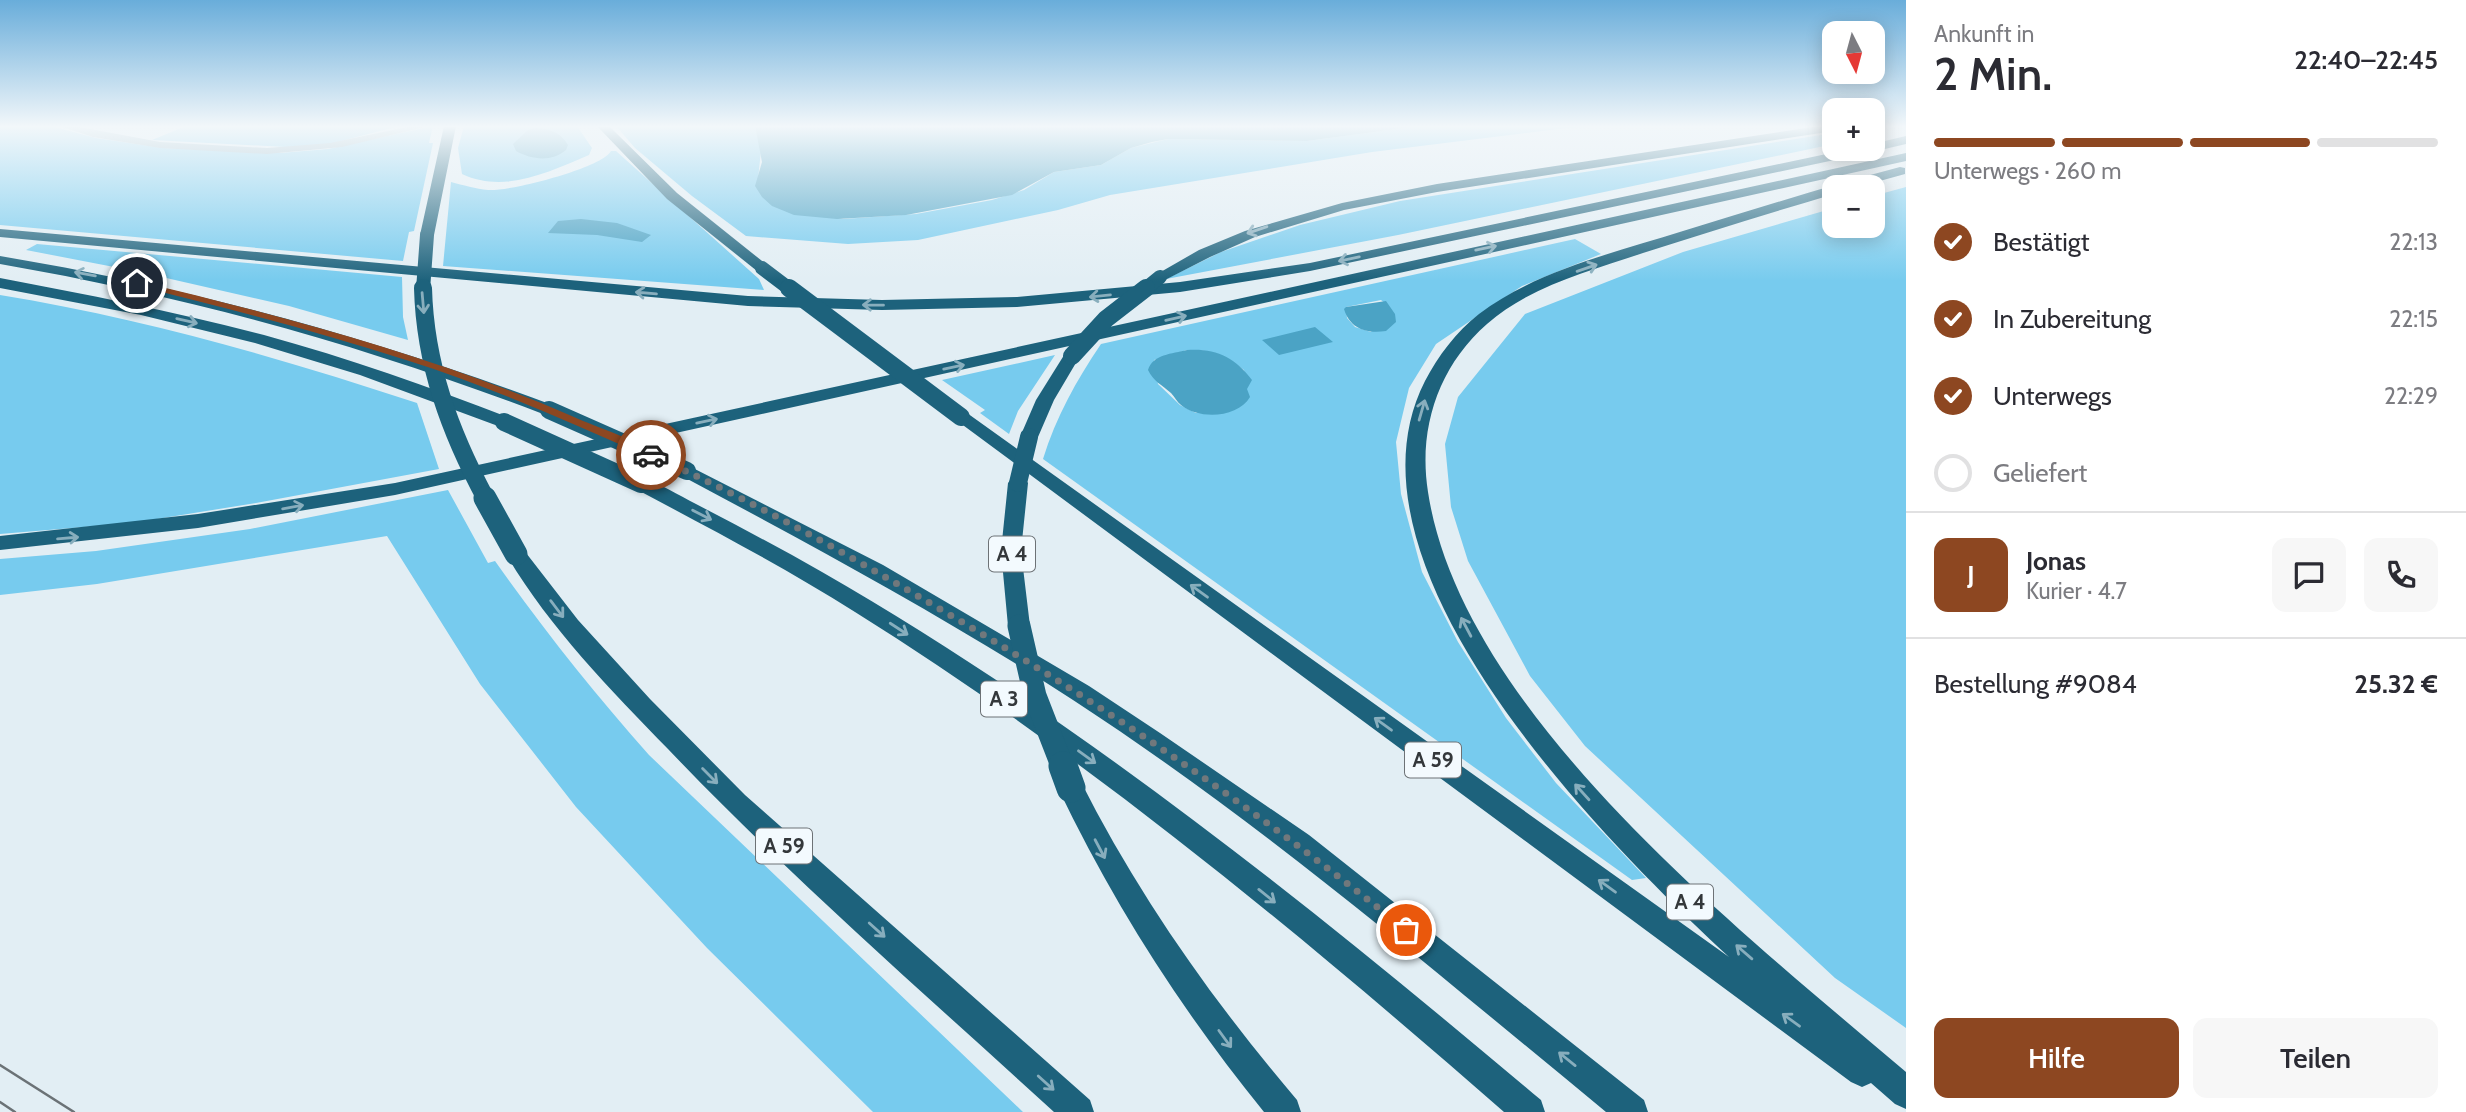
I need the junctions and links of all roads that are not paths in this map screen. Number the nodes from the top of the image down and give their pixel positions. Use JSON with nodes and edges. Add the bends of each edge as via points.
{"nodes":[{"id":1,"x":439,"y":178,"type":"edge"},
{"id":2,"x":654,"y":178,"type":"edge"},
{"id":3,"x":1501,"y":178,"type":"edge"},
{"id":4,"x":1730,"y":178,"type":"edge"},
{"id":5,"x":1811,"y":178,"type":"edge"},
{"id":6,"x":1822,"y":194,"type":"edge"},
{"id":7,"x":0,"y":233,"type":"edge"},
{"id":8,"x":0,"y":260,"type":"edge"},
{"id":9,"x":0,"y":283,"type":"edge"},
{"id":10,"x":0,"y":543,"type":"edge"},
{"id":11,"x":1906,"y":1093,"type":"edge"},
{"id":12,"x":1906,"y":1103,"type":"edge"},
{"id":13,"x":1078,"y":1112,"type":"edge"},
{"id":14,"x":1285,"y":1112,"type":"edge"},
{"id":15,"x":1529,"y":1112,"type":"edge"},
{"id":16,"x":1632,"y":1112,"type":"edge"}],
"edges":[{"from":1,"to":13,"type":"highway","number":"A 59","one_way":true,"bridge":true,"via":[[421,283],[426,341],[441,403],[471,476],[516,554],[570,626],[736,803]]},
{"from":12,"to":2,"type":"highway","number":"A 59","one_way":true,"bridge":true,"via":[[961,417],[762,268]]},
{"from":3,"to":14,"type":"highway","number":"A 4","one_way":true,"bridge":true,"via":[[1342,206],[1235,238],[1160,277],[1106,319],[1072,356],[1045,400],[1018,483],[1012,551],[1019,625],[1035,696],[1070,788],[1097,844],[1163,954]]},
{"from":4,"to":7,"type":"highway","one_way":true,"via":[[1298,269],[1180,287],[1017,302],[882,305],[708,298]]},
{"from":10,"to":5,"type":"highway","one_way":true,"via":[[251,515],[395,489]]},
{"from":11,"to":6,"type":"highway","number":"A 4","one_way":true,"via":[[1720,932],[1638,853],[1563,769],[1500,686],[1449,596],[1418,500],[1418,424],[1428,392],[1442,364],[1484,318],[1542,284]]},
{"from":16,"to":8,"type":"highway","number":"A 3","one_way":true,"bridge":true,"via":[[1299,844],[1151,740],[875,570],[687,471],[549,410],[412,358],[137,283]]},
{"from":9,"to":15,"type":"highway","number":"A 3","one_way":true,"bridge":true,"via":[[156,313],[374,374],[504,422],[641,484],[804,571],[1082,754],[1274,901]]}]}
